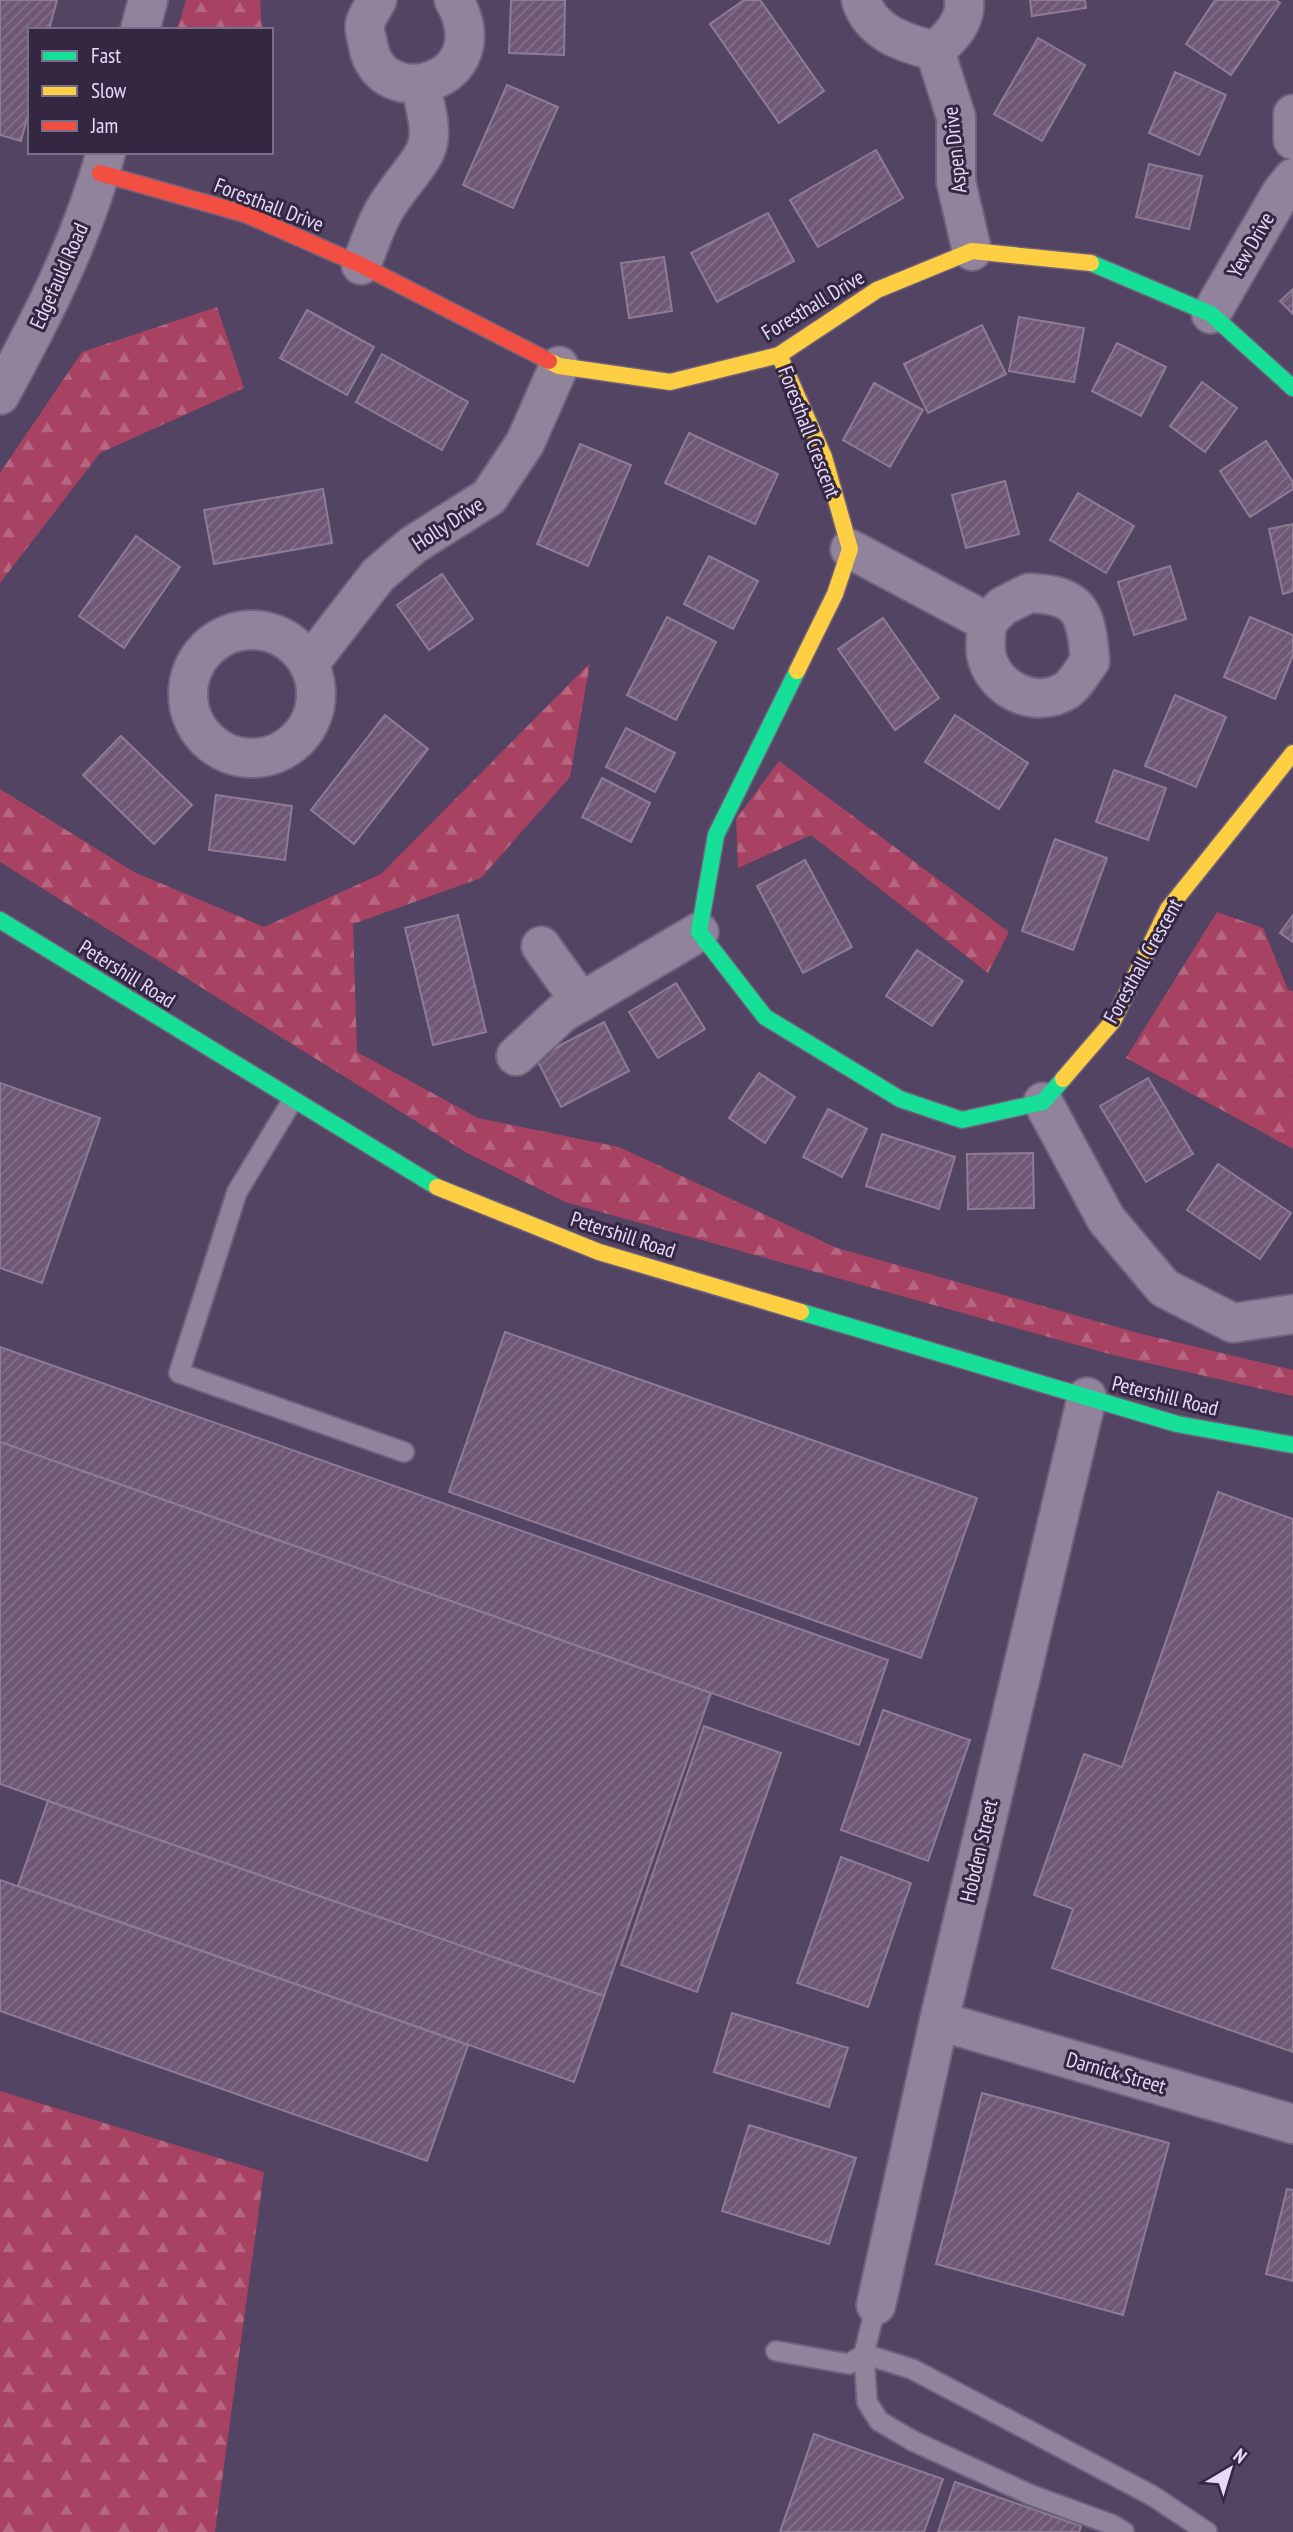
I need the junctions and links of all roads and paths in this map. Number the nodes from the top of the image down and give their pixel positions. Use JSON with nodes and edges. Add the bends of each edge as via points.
{"nodes":[{"id":1,"x":148,"y":0,"type":"edge"},
{"id":2,"x":377,"y":0,"type":"edge"},
{"id":3,"x":454,"y":0,"type":"edge"},
{"id":4,"x":861,"y":0,"type":"edge"},
{"id":5,"x":964,"y":0,"type":"edge"},
{"id":6,"x":141,"y":28,"type":"edge"},
{"id":7,"x":935,"y":51,"type":"junction"},
{"id":8,"x":420,"y":85,"type":"junction"},
{"id":9,"x":1293,"y":114,"type":"edge"},
{"id":10,"x":1293,"y":140,"type":"edge"},
{"id":11,"x":103,"y":162,"type":"edge"},
{"id":12,"x":1293,"y":178,"type":"edge"},
{"id":13,"x":972,"y":251,"type":"junction"},
{"id":14,"x":361,"y":265,"type":"junction"},
{"id":15,"x":1211,"y":314,"type":"junction"},
{"id":16,"x":779,"y":355,"type":"junction"},
{"id":17,"x":559,"y":366,"type":"junction"},
{"id":18,"x":1293,"y":388,"type":"edge"},
{"id":19,"x":0,"y":395,"type":"edge"},
{"id":20,"x":850,"y":549,"type":"junction"},
{"id":21,"x":986,"y":622,"type":"dead end"},
{"id":22,"x":309,"y":664,"type":"dead end"},
{"id":23,"x":1293,"y":753,"type":"edge"},
{"id":24,"x":0,"y":920,"type":"edge"},
{"id":25,"x":699,"y":932,"type":"junction"},
{"id":26,"x":541,"y":946,"type":"dead end"},
{"id":27,"x":581,"y":1002,"type":"junction"},
{"id":28,"x":516,"y":1056,"type":"dead end"},
{"id":29,"x":292,"y":1101,"type":"junction"},
{"id":30,"x":1044,"y":1102,"type":"junction"},
{"id":31,"x":1293,"y":1314,"type":"edge"},
{"id":32,"x":1087,"y":1397,"type":"junction"},
{"id":33,"x":1293,"y":1445,"type":"edge"},
{"id":34,"x":404,"y":1452,"type":"dead end"},
{"id":35,"x":939,"y":2021,"type":"junction"},
{"id":36,"x":1293,"y":2124,"type":"edge"},
{"id":37,"x":876,"y":2305,"type":"joint"},
{"id":38,"x":776,"y":2351,"type":"dead end"},
{"id":39,"x":864,"y":2354,"type":"junction"},
{"id":40,"x":1124,"y":2532,"type":"edge"},
{"id":41,"x":1207,"y":2532,"type":"edge"}],
"edges":[{"from":1,"to":6,"type":"street"},
{"from":2,"to":8,"type":"street","via":[[364,25],[370,57],[381,72],[399,82]]},
{"from":3,"to":8,"type":"street","via":[[465,19],[466,41],[454,67],[437,80]]},
{"from":4,"to":7,"type":"street","via":[[866,16],[902,43]]},
{"from":5,"to":7,"type":"street","via":[[965,10],[952,36]]},
{"from":7,"to":13,"type":"street","name":"Aspen Drive","via":[[956,117],[956,182]]},
{"from":8,"to":14,"type":"street","via":[[431,134],[422,160],[388,203]]},
{"from":9,"to":10,"type":"street"},
{"from":11,"to":14,"type":"street","name":"Foresthall Drive","via":[[244,214]]},
{"from":11,"to":19,"type":"street","name":"Edgefauld Road","via":[[83,229],[53,298]]},
{"from":12,"to":15,"type":"street","name":"Yew Drive"},
{"from":13,"to":15,"type":"street","name":"Foresthall Drive","via":[[1091,263]]},
{"from":13,"to":16,"type":"street","name":"Foresthall Drive","via":[[877,290]]},
{"from":14,"to":17,"type":"street","name":"Foresthall Drive"},
{"from":15,"to":18,"type":"street","name":"Foresthall Drive"},
{"from":16,"to":17,"type":"street","name":"Foresthall Drive","via":[[670,382]]},
{"from":16,"to":20,"type":"street","name":"Foresthall Crescent","via":[[824,457]]},
{"from":17,"to":22,"type":"street","name":"Holly Drive","via":[[525,443],[489,497],[413,545],[378,575]]},
{"from":20,"to":21,"type":"street"},
{"from":20,"to":25,"type":"street","via":[[835,594],[716,835]]},
{"from":23,"to":30,"type":"street","name":"Foresthall Crescent","via":[[1168,909],[1113,1021]]},
{"from":24,"to":29,"type":"street","name":"Petershill Road"},
{"from":25,"to":27,"type":"street"},
{"from":25,"to":30,"type":"street","via":[[765,1017],[900,1099],[962,1120]]},
{"from":26,"to":27,"type":"street"},
{"from":27,"to":28,"type":"street","via":[[562,1013]]},
{"from":29,"to":32,"type":"street","name":"Petershill Road","via":[[440,1189],[599,1252]]},
{"from":29,"to":34,"type":"lane","via":[[237,1192],[179,1373]]},
{"from":30,"to":31,"type":"street","via":[[1106,1219],[1164,1288],[1233,1323]]},
{"from":32,"to":33,"type":"street","name":"Petershill Road","via":[[1177,1424]]},
{"from":32,"to":35,"type":"street","name":"Hobden Street"},
{"from":35,"to":36,"type":"street","name":"Darnick Street"},
{"from":35,"to":37,"type":"street","name":"Hobden Street"},
{"from":37,"to":39,"type":"lane"},
{"from":38,"to":39,"type":"lane","via":[[849,2364]]},
{"from":39,"to":40,"type":"lane","via":[[867,2402],[879,2421],[1020,2490]]},
{"from":39,"to":41,"type":"lane","via":[[924,2375],[1153,2496]]}]}
